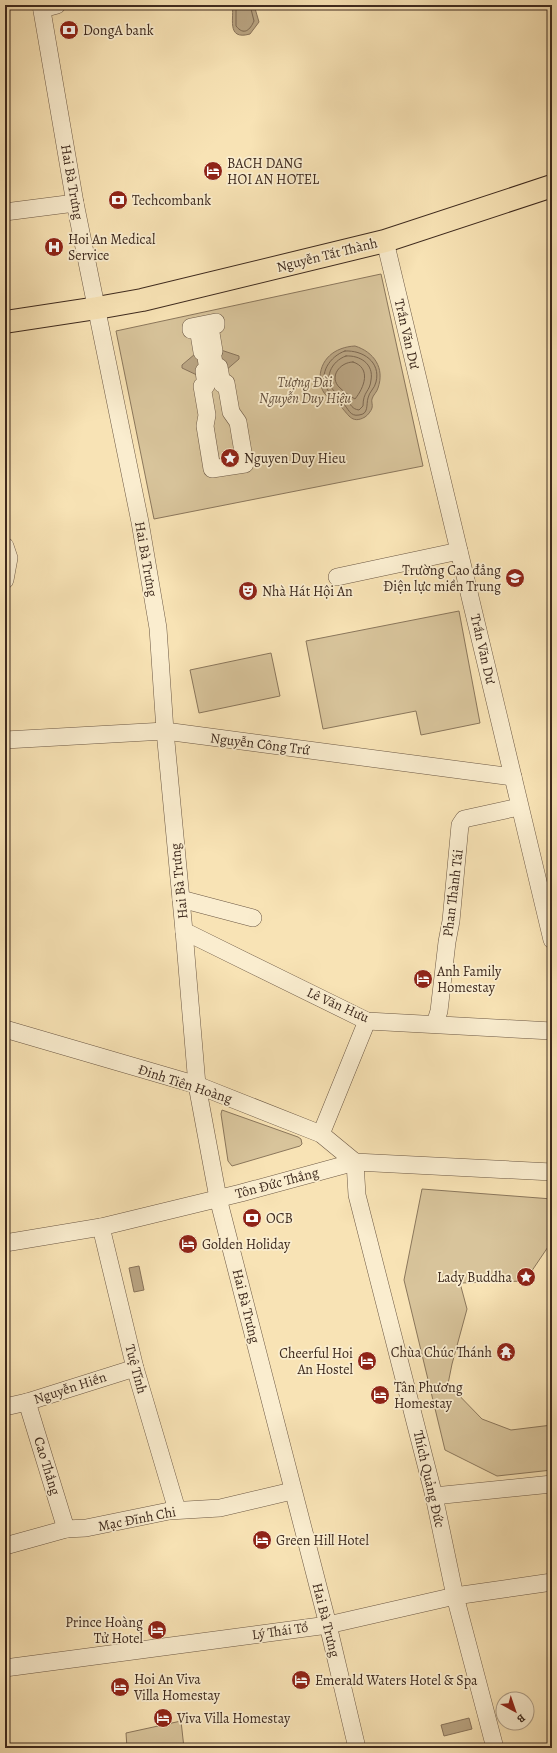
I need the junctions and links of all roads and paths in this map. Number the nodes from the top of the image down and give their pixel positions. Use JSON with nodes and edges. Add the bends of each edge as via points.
{"nodes":[{"id":1,"x":47,"y":6,"type":"edge"},
{"id":2,"x":552,"y":186,"type":"edge"},
{"id":3,"x":75,"y":202,"type":"junction"},
{"id":4,"x":5,"y":212,"type":"edge"},
{"id":5,"x":385,"y":241,"type":"junction"},
{"id":6,"x":97,"y":308,"type":"junction"},
{"id":7,"x":5,"y":322,"type":"edge"},
{"id":8,"x":210,"y":361,"type":"joint"},
{"id":9,"x":5,"y":546,"type":"edge"},
{"id":10,"x":459,"y":551,"type":"junction"},
{"id":11,"x":337,"y":577,"type":"dead end"},
{"id":12,"x":5,"y":580,"type":"edge"},
{"id":13,"x":165,"y":731,"type":"junction"},
{"id":14,"x":5,"y":740,"type":"edge"},
{"id":15,"x":514,"y":777,"type":"junction"},
{"id":16,"x":519,"y":806,"type":"junction"},
{"id":17,"x":181,"y":899,"type":"junction"},
{"id":18,"x":253,"y":918,"type":"dead end"},
{"id":19,"x":184,"y":931,"type":"junction"},
{"id":20,"x":552,"y":940,"type":"edge"},
{"id":21,"x":367,"y":1020,"type":"junction"},
{"id":22,"x":435,"y":1024,"type":"junction"},
{"id":23,"x":5,"y":1029,"type":"edge"},
{"id":24,"x":552,"y":1031,"type":"edge"},
{"id":25,"x":197,"y":1085,"type":"junction"},
{"id":26,"x":321,"y":1134,"type":"junction"},
{"id":27,"x":355,"y":1162,"type":"junction"},
{"id":28,"x":552,"y":1172,"type":"edge"},
{"id":29,"x":218,"y":1198,"type":"junction"},
{"id":30,"x":101,"y":1227,"type":"junction"},
{"id":31,"x":5,"y":1243,"type":"edge"},
{"id":32,"x":135,"y":1368,"type":"junction"},
{"id":33,"x":27,"y":1402,"type":"junction"},
{"id":34,"x":5,"y":1407,"type":"edge"},
{"id":35,"x":552,"y":1484,"type":"edge"},
{"id":36,"x":292,"y":1491,"type":"junction"},
{"id":37,"x":434,"y":1496,"type":"junction"},
{"id":38,"x":177,"y":1510,"type":"junction"},
{"id":39,"x":66,"y":1529,"type":"junction"},
{"id":40,"x":5,"y":1546,"type":"edge"},
{"id":41,"x":552,"y":1582,"type":"edge"},
{"id":42,"x":455,"y":1596,"type":"junction"},
{"id":43,"x":328,"y":1625,"type":"junction"},
{"id":44,"x":5,"y":1668,"type":"edge"},
{"id":45,"x":357,"y":1748,"type":"edge"},
{"id":46,"x":495,"y":1748,"type":"edge"}],
"edges":[{"from":1,"to":3,"type":"street","name":"Hai Bà Trưng"},
{"from":2,"to":5,"type":"main road","name":"Nguyễn Tất Thành"},
{"from":3,"to":4,"type":"street"},
{"from":3,"to":6,"type":"street","name":"Hai Bà Trưng"},
{"from":5,"to":6,"type":"main road","name":"Nguyễn Tất Thành","via":[[142,300]]},
{"from":5,"to":10,"type":"street","name":"Trần Văn Dư"},
{"from":6,"to":7,"type":"main road","name":"Nguyễn Tất Thành"},
{"from":6,"to":13,"type":"street","name":"Hai Bà Trưng","via":[[140,522],[158,628]]},
{"from":8,"to":8,"type":"street","via":[[214,368],[219,367],[222,384],[226,383],[231,412],[238,422],[245,464],[212,469],[202,386],[206,386],[204,371],[208,370]]},
{"from":9,"to":12,"type":"street","via":[[9,558]]},
{"from":10,"to":11,"type":"street"},
{"from":10,"to":15,"type":"street","name":"Trần Văn Dư"},
{"from":13,"to":14,"type":"street","name":"Nguyễn Công Trứ"},
{"from":13,"to":15,"type":"street","name":"Nguyễn Công Trứ"},
{"from":13,"to":17,"type":"street","name":"Hai Bà Trưng"},
{"from":15,"to":16,"type":"street","name":"Trần Văn Dư"},
{"from":16,"to":20,"type":"street","name":"Trần Văn Dư"},
{"from":16,"to":22,"type":"street","name":"Phan Thành Tái","via":[[464,819],[460,825],[451,921]]},
{"from":17,"to":18,"type":"street"},
{"from":17,"to":19,"type":"street","name":"Hai Bà Trưng"},
{"from":19,"to":21,"type":"street","name":"Lê Văn Hưu"},
{"from":19,"to":25,"type":"street","name":"Hai Bà Trưng"},
{"from":21,"to":22,"type":"street","name":"Lê Văn Hưu"},
{"from":21,"to":26,"type":"street"},
{"from":22,"to":24,"type":"street","name":"Lê Văn Hưu"},
{"from":23,"to":25,"type":"street","name":"Đinh Tiên Hoàng"},
{"from":25,"to":26,"type":"street","name":"Đinh Tiên Hoàng"},
{"from":25,"to":29,"type":"street","name":"Hai Bà Trưng"},
{"from":26,"to":27,"type":"street","name":"Đinh Tiên Hoàng"},
{"from":27,"to":28,"type":"street","name":"Tôn Đức Thắng"},
{"from":27,"to":29,"type":"street","name":"Tôn Đức Thắng"},
{"from":27,"to":37,"type":"street","name":"Thích Quảng Đức","via":[[357,1194]]},
{"from":29,"to":30,"type":"street","name":"Tôn Đức Thắng"},
{"from":29,"to":36,"type":"street","name":"Hai Bà Trưng"},
{"from":30,"to":31,"type":"street","name":"Tôn Đức Thắng"},
{"from":30,"to":32,"type":"street","name":"Tuệ Tĩnh"},
{"from":32,"to":33,"type":"street","name":"Nguyễn Hiền"},
{"from":32,"to":38,"type":"street","name":"Tuệ Tĩnh"},
{"from":33,"to":34,"type":"street","name":"Nguyễn Hiền"},
{"from":33,"to":39,"type":"street","name":"Cao Thắng"},
{"from":35,"to":37,"type":"street"},
{"from":36,"to":38,"type":"street","name":"Mạc Đĩnh Chi","via":[[220,1508]]},
{"from":36,"to":43,"type":"street","name":"Hai Bà Trưng"},
{"from":37,"to":42,"type":"street","name":"Thích Quảng Đức"},
{"from":38,"to":39,"type":"street","name":"Mạc Đĩnh Chi","via":[[86,1528]]},
{"from":39,"to":40,"type":"street","name":"Mạc Đĩnh Chi"},
{"from":41,"to":42,"type":"street","name":"Lý Thái Tổ"},
{"from":42,"to":43,"type":"street","name":"Lý Thái Tổ"},
{"from":42,"to":46,"type":"street","name":"Thích Quảng Đức"},
{"from":43,"to":44,"type":"street","name":"Lý Thái Tổ"},
{"from":43,"to":45,"type":"street","name":"Hai Bà Trưng"}]}
